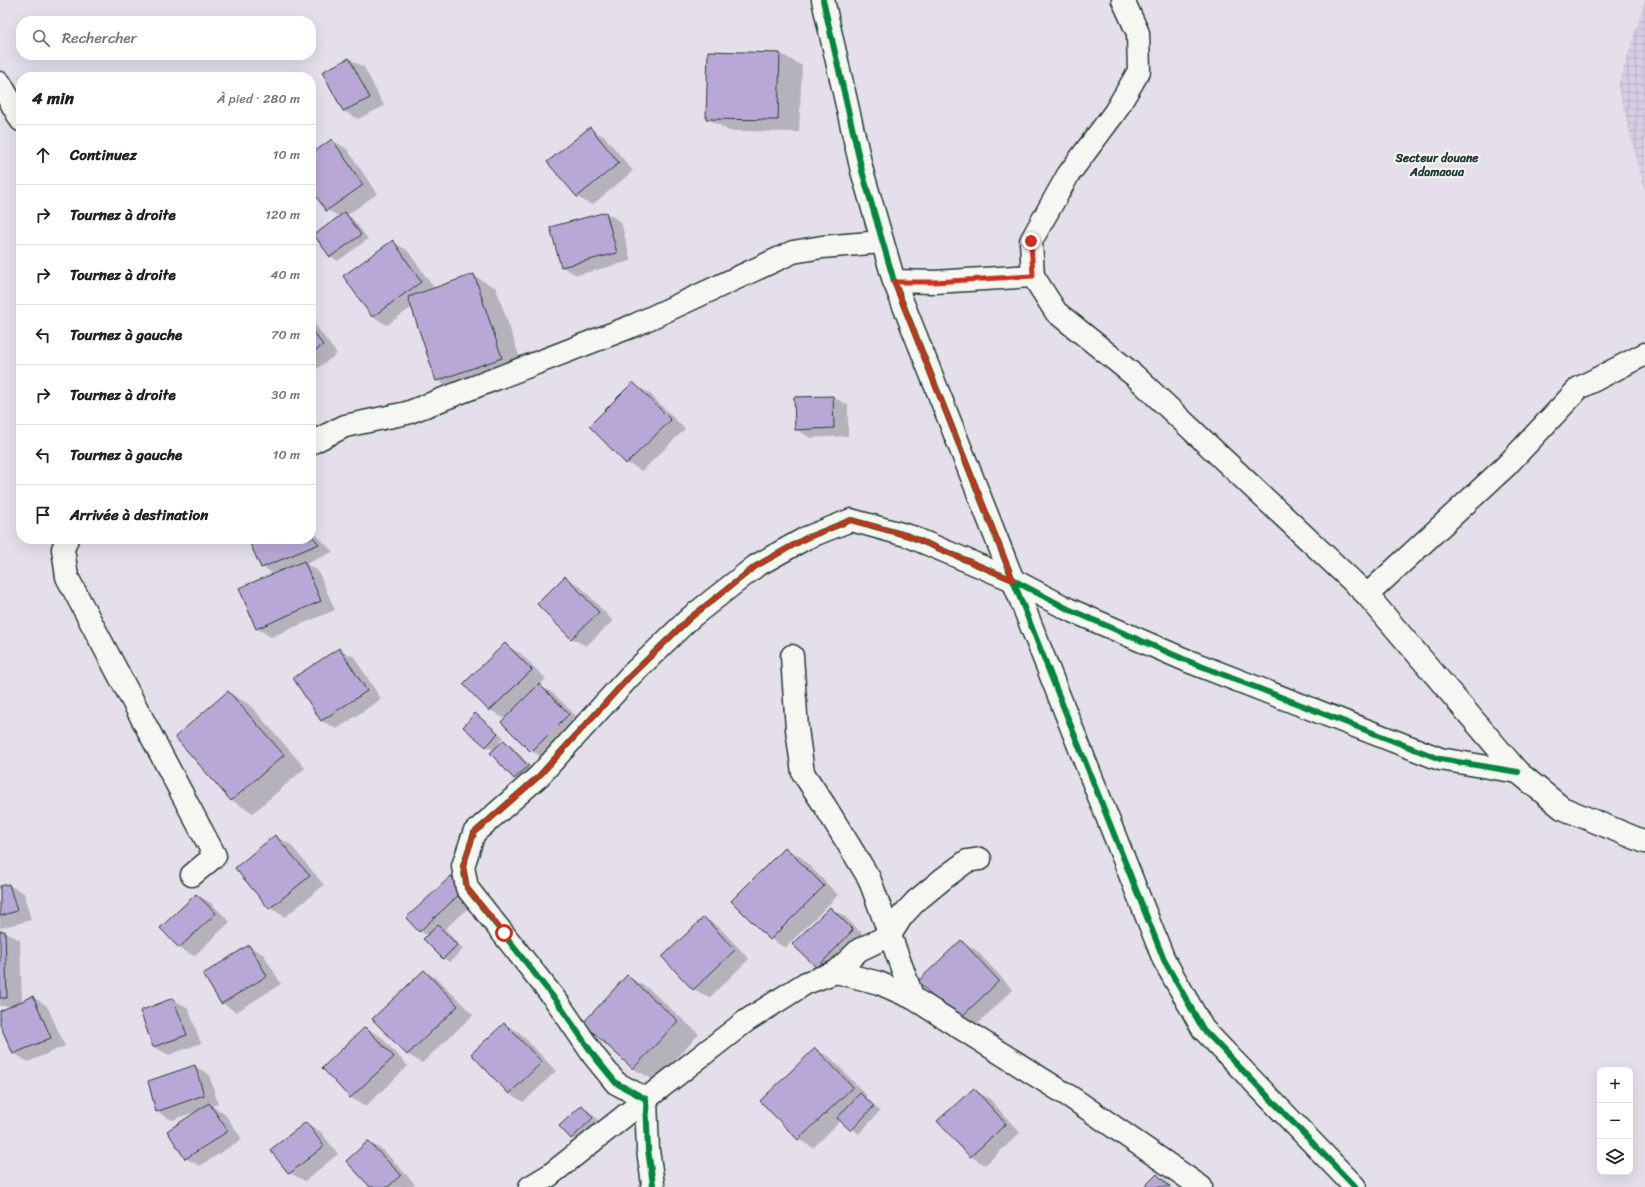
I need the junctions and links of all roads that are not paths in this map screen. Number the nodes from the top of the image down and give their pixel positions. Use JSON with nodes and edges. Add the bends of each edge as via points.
{"nodes":[{"id":1,"x":823,"y":0,"type":"edge"},
{"id":2,"x":1123,"y":0,"type":"edge"},
{"id":3,"x":0,"y":83,"type":"edge"},
{"id":4,"x":16,"y":111,"type":"edge"},
{"id":5,"x":882,"y":242,"type":"junction"},
{"id":6,"x":1033,"y":276,"type":"junction"},
{"id":7,"x":894,"y":282,"type":"junction"},
{"id":8,"x":1645,"y":354,"type":"edge"},
{"id":9,"x":316,"y":440,"type":"edge"},
{"id":10,"x":66,"y":544,"type":"edge"},
{"id":11,"x":1013,"y":580,"type":"junction"},
{"id":12,"x":1367,"y":595,"type":"junction"},
{"id":13,"x":792,"y":656,"type":"dead end"},
{"id":14,"x":1518,"y":772,"type":"junction"},
{"id":15,"x":1645,"y":842,"type":"edge"},
{"id":16,"x":980,"y":859,"type":"dead end"},
{"id":17,"x":192,"y":875,"type":"dead end"},
{"id":18,"x":890,"y":935,"type":"junction"},
{"id":19,"x":836,"y":972,"type":"junction"},
{"id":20,"x":913,"y":998,"type":"junction"},
{"id":21,"x":646,"y":1098,"type":"junction"},
{"id":22,"x":530,"y":1187,"type":"edge"},
{"id":23,"x":652,"y":1187,"type":"edge"},
{"id":24,"x":1201,"y":1187,"type":"edge"},
{"id":25,"x":1355,"y":1187,"type":"edge"}],
"edges":[{"from":1,"to":5,"type":"street","via":[[862,171]]},
{"from":2,"to":6,"type":"street","via":[[1138,33],[1138,71],[1115,112],[1068,175],[1031,241]]},
{"from":3,"to":4,"type":"street"},
{"from":5,"to":7,"type":"street"},
{"from":5,"to":9,"type":"street","via":[[793,252],[635,325],[408,413],[345,426]]},
{"from":6,"to":7,"type":"street"},
{"from":6,"to":12,"type":"street","via":[[1056,312],[1135,376]]},
{"from":7,"to":11,"type":"street"},
{"from":8,"to":12,"type":"street","via":[[1579,388],[1506,466]]},
{"from":10,"to":17,"type":"street","via":[[67,578],[215,856]]},
{"from":11,"to":14,"type":"street","via":[[1068,609],[1188,661],[1440,759]]},
{"from":11,"to":21,"type":"street","via":[[909,536],[851,520],[806,538],[756,566],[690,618],[629,677],[539,776],[474,833],[463,866],[467,888],[616,1083]]},
{"from":11,"to":25,"type":"street","via":[[1164,960],[1203,1029]]},
{"from":12,"to":14,"type":"street"},
{"from":13,"to":18,"type":"street","via":[[803,774],[869,878]]},
{"from":14,"to":15,"type":"street","via":[[1562,808]]},
{"from":16,"to":18,"type":"street","via":[[967,861],[916,901],[902,916]]},
{"from":18,"to":19,"type":"street","via":[[859,950]]},
{"from":18,"to":20,"type":"street"},
{"from":19,"to":20,"type":"street","via":[[879,983]]},
{"from":19,"to":21,"type":"street","via":[[806,983],[746,1021]]},
{"from":20,"to":24,"type":"street","via":[[1072,1098]]},
{"from":21,"to":22,"type":"street","via":[[550,1175]]},
{"from":21,"to":23,"type":"street"}]}
